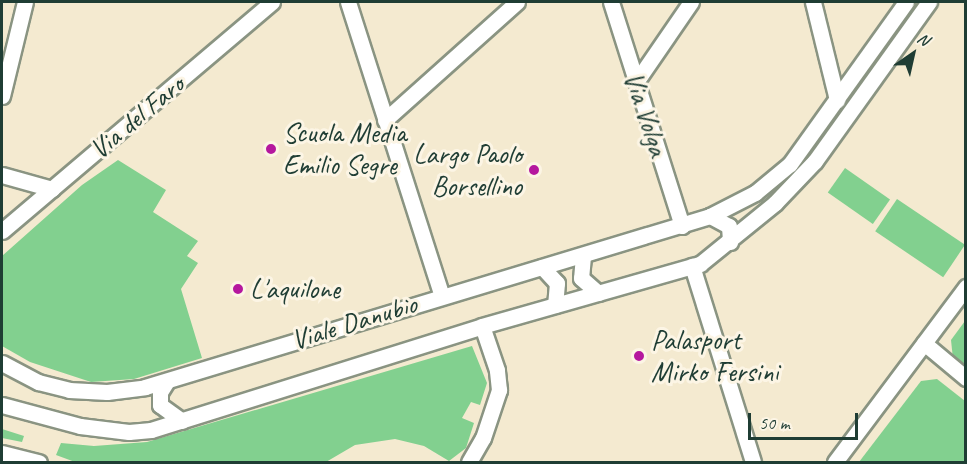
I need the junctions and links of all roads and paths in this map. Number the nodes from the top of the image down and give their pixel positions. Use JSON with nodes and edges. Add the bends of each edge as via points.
{"nodes":[{"id":1,"x":25,"y":2,"type":"edge"},
{"id":2,"x":272,"y":2,"type":"edge"},
{"id":3,"x":348,"y":2,"type":"edge"},
{"id":4,"x":517,"y":2,"type":"edge"},
{"id":5,"x":611,"y":2,"type":"edge"},
{"id":6,"x":691,"y":2,"type":"edge"},
{"id":7,"x":813,"y":2,"type":"edge"},
{"id":8,"x":906,"y":2,"type":"edge"},
{"id":9,"x":929,"y":2,"type":"edge"},
{"id":10,"x":636,"y":82,"type":"junction"},
{"id":11,"x":2,"y":96,"type":"edge"},
{"id":12,"x":837,"y":100,"type":"junction"},
{"id":13,"x":385,"y":120,"type":"junction"},
{"id":14,"x":2,"y":175,"type":"edge"},
{"id":15,"x":52,"y":189,"type":"junction"},
{"id":16,"x":710,"y":216,"type":"junction"},
{"id":17,"x":682,"y":226,"type":"junction"},
{"id":18,"x":2,"y":231,"type":"edge"},
{"id":19,"x":730,"y":243,"type":"junction"},
{"id":20,"x":583,"y":256,"type":"junction"},
{"id":21,"x":692,"y":266,"type":"junction"},
{"id":22,"x":542,"y":267,"type":"junction"},
{"id":23,"x":966,"y":287,"type":"edge"},
{"id":24,"x":598,"y":293,"type":"junction"},
{"id":25,"x":441,"y":294,"type":"junction"},
{"id":26,"x":555,"y":305,"type":"junction"},
{"id":27,"x":482,"y":326,"type":"junction"},
{"id":28,"x":924,"y":342,"type":"junction"},
{"id":29,"x":2,"y":363,"type":"edge"},
{"id":30,"x":966,"y":378,"type":"edge"},
{"id":31,"x":167,"y":381,"type":"junction"},
{"id":32,"x":2,"y":405,"type":"edge"},
{"id":33,"x":182,"y":421,"type":"junction"},
{"id":34,"x":2,"y":453,"type":"edge"},
{"id":35,"x":39,"y":462,"type":"edge"},
{"id":36,"x":469,"y":462,"type":"edge"},
{"id":37,"x":753,"y":462,"type":"edge"},
{"id":38,"x":835,"y":462,"type":"edge"}],
"edges":[{"from":1,"to":11,"type":"street"},
{"from":2,"to":15,"type":"street","name":"Via del Faro"},
{"from":3,"to":13,"type":"street"},
{"from":4,"to":13,"type":"street"},
{"from":5,"to":10,"type":"street","name":"Via Volga"},
{"from":6,"to":10,"type":"street"},
{"from":7,"to":12,"type":"street"},
{"from":8,"to":12,"type":"street","name":"Viale Danubio"},
{"from":9,"to":19,"type":"street","name":"Viale Danubio","via":[[815,161]]},
{"from":10,"to":17,"type":"street","name":"Via Volga"},
{"from":12,"to":16,"type":"street","name":"Viale Danubio","via":[[784,170],[745,199]]},
{"from":13,"to":25,"type":"street"},
{"from":14,"to":15,"type":"street"},
{"from":15,"to":18,"type":"street","name":"Via del Faro"},
{"from":16,"to":17,"type":"street","name":"Viale Danubio"},
{"from":16,"to":19,"type":"street","via":[[729,226]]},
{"from":17,"to":20,"type":"street","name":"Viale Danubio"},
{"from":19,"to":21,"type":"street","name":"Viale Danubio"},
{"from":20,"to":22,"type":"street","name":"Viale Danubio"},
{"from":20,"to":24,"type":"street","via":[[581,278]]},
{"from":21,"to":24,"type":"street","name":"Viale Danubio"},
{"from":21,"to":37,"type":"street"},
{"from":22,"to":25,"type":"street","name":"Viale Danubio"},
{"from":22,"to":26,"type":"street","via":[[557,283]]},
{"from":23,"to":28,"type":"street"},
{"from":24,"to":26,"type":"street","name":"Viale Danubio"},
{"from":25,"to":31,"type":"street","name":"Viale Danubio"},
{"from":26,"to":27,"type":"street","name":"Viale Danubio"},
{"from":27,"to":33,"type":"street","name":"Viale Danubio"},
{"from":27,"to":36,"type":"street","via":[[497,370],[499,390],[481,443]]},
{"from":28,"to":30,"type":"street"},
{"from":28,"to":38,"type":"street"},
{"from":29,"to":31,"type":"street","name":"Viale Danubio","via":[[38,382],[81,391],[127,390]]},
{"from":31,"to":33,"type":"street","via":[[160,392],[160,405]]},
{"from":32,"to":33,"type":"street","name":"Viale Danubio","via":[[107,430],[144,431]]},
{"from":34,"to":35,"type":"street"}]}
